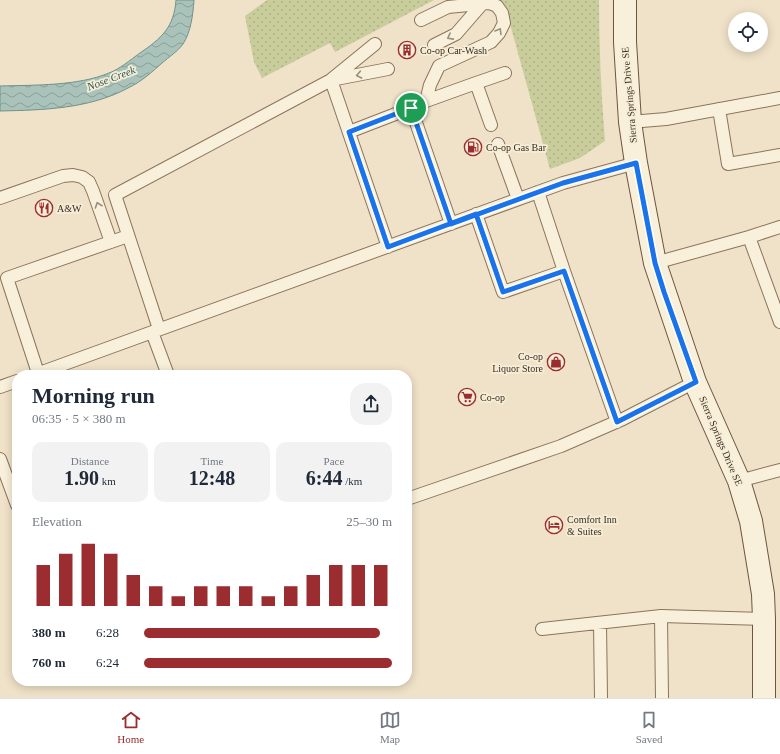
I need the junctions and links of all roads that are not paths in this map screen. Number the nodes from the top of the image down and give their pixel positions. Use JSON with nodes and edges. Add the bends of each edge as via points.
{"nodes":[{"id":1,"x":625,"y":0,"type":"edge"},
{"id":2,"x":482,"y":4,"type":"junction"},
{"id":3,"x":421,"y":20,"type":"dead end"},
{"id":4,"x":375,"y":44,"type":"dead end"},
{"id":5,"x":434,"y":45,"type":"dead end"},
{"id":6,"x":388,"y":69,"type":"dead end"},
{"id":7,"x":505,"y":73,"type":"dead end"},
{"id":8,"x":331,"y":80,"type":"junction"},
{"id":9,"x":476,"y":83,"type":"junction"},
{"id":10,"x":780,"y":98,"type":"edge"},
{"id":11,"x":426,"y":101,"type":"junction"},
{"id":12,"x":411,"y":108,"type":"junction"},
{"id":13,"x":719,"y":109,"type":"junction"},
{"id":14,"x":630,"y":122,"type":"junction"},
{"id":15,"x":491,"y":125,"type":"dead end"},
{"id":16,"x":349,"y":132,"type":"junction"},
{"id":17,"x":498,"y":144,"type":"dead end"},
{"id":18,"x":780,"y":155,"type":"edge"},
{"id":19,"x":636,"y":163,"type":"junction"},
{"id":20,"x":538,"y":192,"type":"junction"},
{"id":21,"x":0,"y":198,"type":"edge"},
{"id":22,"x":518,"y":199,"type":"junction"},
{"id":23,"x":476,"y":214,"type":"junction"},
{"id":24,"x":451,"y":224,"type":"junction"},
{"id":25,"x":780,"y":227,"type":"edge"},
{"id":26,"x":128,"y":236,"type":"junction"},
{"id":27,"x":750,"y":237,"type":"junction"},
{"id":28,"x":111,"y":242,"type":"junction"},
{"id":29,"x":388,"y":247,"type":"junction"},
{"id":30,"x":655,"y":263,"type":"junction"},
{"id":31,"x":564,"y":271,"type":"junction"},
{"id":32,"x":780,"y":322,"type":"edge"},
{"id":33,"x":156,"y":331,"type":"junction"},
{"id":34,"x":35,"y":370,"type":"edge"},
{"id":35,"x":47,"y":370,"type":"edge"},
{"id":36,"x":167,"y":370,"type":"edge"},
{"id":37,"x":696,"y":382,"type":"junction"},
{"id":38,"x":12,"y":383,"type":"edge"},
{"id":39,"x":0,"y":387,"type":"edge"},
{"id":40,"x":617,"y":422,"type":"junction"},
{"id":41,"x":0,"y":459,"type":"edge"},
{"id":42,"x":780,"y":470,"type":"edge"},
{"id":43,"x":739,"y":480,"type":"junction"},
{"id":44,"x":12,"y":491,"type":"edge"},
{"id":45,"x":412,"y":497,"type":"edge"},
{"id":46,"x":661,"y":616,"type":"junction"},
{"id":47,"x":764,"y":619,"type":"junction"},
{"id":48,"x":600,"y":623,"type":"junction"},
{"id":49,"x":542,"y":630,"type":"dead end"},
{"id":50,"x":601,"y":698,"type":"edge"},
{"id":51,"x":662,"y":698,"type":"edge"},
{"id":52,"x":764,"y":698,"type":"edge"}],
"edges":[{"from":1,"to":14,"type":"street","name":"Sierra Springs Drive SE"},
{"from":2,"to":3,"type":"lane","via":[[448,7]]},
{"from":2,"to":5,"type":"lane","one_way":true,"via":[[456,34]]},
{"from":11,"to":2,"type":"lane","one_way":true,"via":[[439,66],[491,42],[500,33],[504,23],[502,13],[497,6]]},
{"from":4,"to":8,"type":"lane"},
{"from":6,"to":8,"type":"lane","one_way":true},
{"from":7,"to":9,"type":"lane"},
{"from":8,"to":16,"type":"lane"},
{"from":8,"to":26,"type":"lane","via":[[115,195]]},
{"from":9,"to":11,"type":"lane"},
{"from":9,"to":15,"type":"lane"},
{"from":10,"to":13,"type":"lane"},
{"from":11,"to":12,"type":"lane"},
{"from":12,"to":16,"type":"lane"},
{"from":12,"to":24,"type":"lane"},
{"from":13,"to":14,"type":"lane","via":[[666,119]]},
{"from":13,"to":18,"type":"lane","via":[[728,164]]},
{"from":14,"to":19,"type":"street","name":"Sierra Springs Drive SE"},
{"from":16,"to":29,"type":"lane"},
{"from":17,"to":22,"type":"lane"},
{"from":19,"to":20,"type":"lane"},
{"from":19,"to":30,"type":"street","name":"Sierra Springs Drive SE"},
{"from":20,"to":22,"type":"lane"},
{"from":20,"to":31,"type":"lane"},
{"from":28,"to":21,"type":"lane","one_way":true,"via":[[94,191],[89,182],[82,177],[63,176]]},
{"from":22,"to":23,"type":"lane"},
{"from":23,"to":24,"type":"lane"},
{"from":23,"to":31,"type":"lane","via":[[503,292]]},
{"from":24,"to":29,"type":"lane"},
{"from":25,"to":27,"type":"lane"},
{"from":26,"to":28,"type":"lane"},
{"from":26,"to":33,"type":"lane"},
{"from":27,"to":30,"type":"lane"},
{"from":27,"to":32,"type":"lane"},
{"from":28,"to":34,"type":"lane","via":[[7,278]]},
{"from":29,"to":33,"type":"lane"},
{"from":30,"to":37,"type":"street","name":"Sierra Springs Drive SE"},
{"from":31,"to":40,"type":"lane"},
{"from":33,"to":35,"type":"lane"},
{"from":33,"to":36,"type":"lane"},
{"from":37,"to":40,"type":"lane"},
{"from":37,"to":43,"type":"street","name":"Sierra Springs Drive SE"},
{"from":38,"to":39,"type":"lane"},
{"from":40,"to":45,"type":"lane","via":[[561,446]]},
{"from":41,"to":44,"type":"lane"},
{"from":42,"to":43,"type":"lane"},
{"from":43,"to":47,"type":"street","name":"Sierra Springs Drive SE","via":[[751,520],[761,579]]},
{"from":46,"to":47,"type":"lane"},
{"from":46,"to":48,"type":"lane"},
{"from":46,"to":51,"type":"lane"},
{"from":47,"to":52,"type":"street","name":"Sierra Springs Drive SE"},
{"from":48,"to":49,"type":"lane"},
{"from":48,"to":50,"type":"lane"}]}
